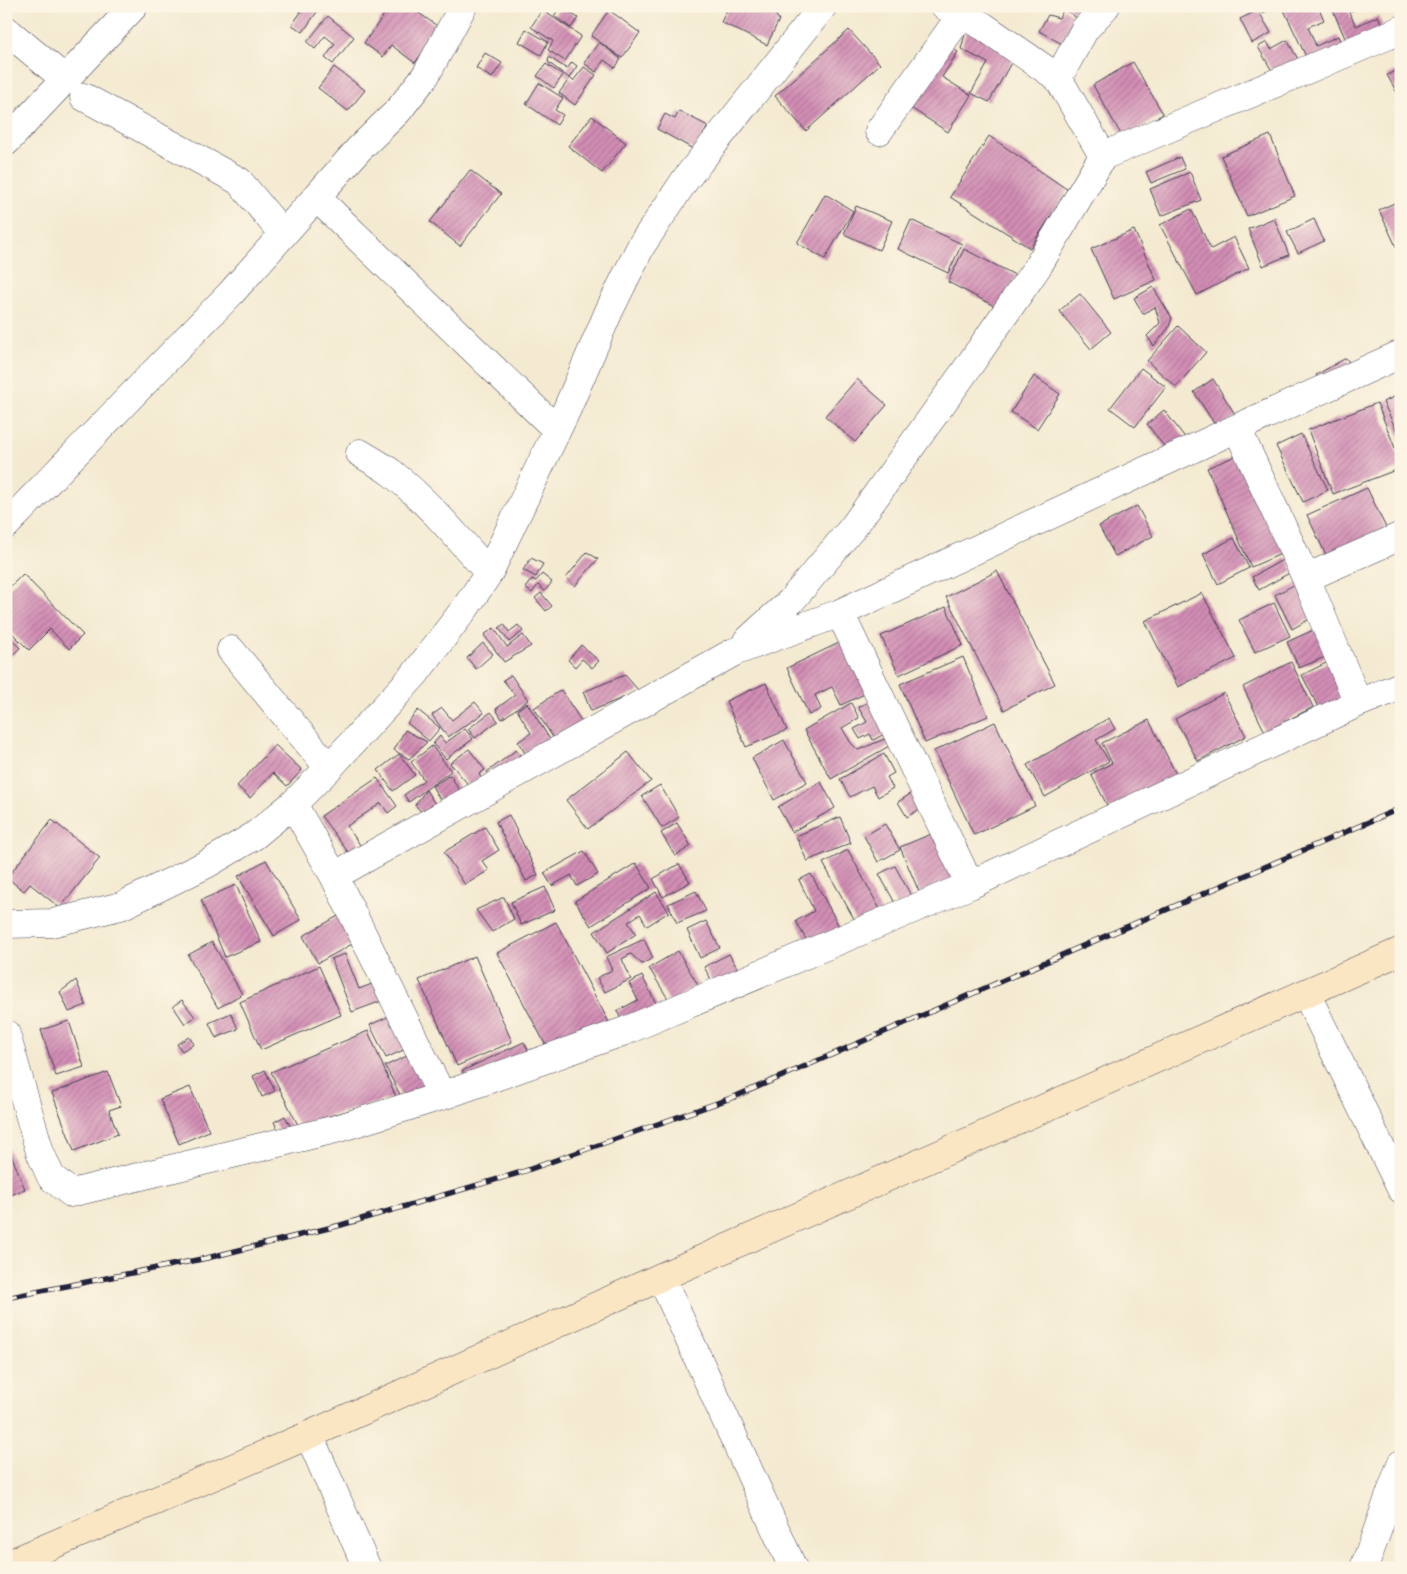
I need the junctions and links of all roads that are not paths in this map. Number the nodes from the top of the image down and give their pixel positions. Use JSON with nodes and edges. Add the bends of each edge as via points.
{"nodes":[{"id":1,"x":134,"y":6,"type":"edge"},
{"id":2,"x":463,"y":6,"type":"edge"},
{"id":3,"x":823,"y":6,"type":"edge"},
{"id":4,"x":1106,"y":6,"type":"edge"},
{"id":5,"x":953,"y":11,"type":"edge"},
{"id":6,"x":6,"y":30,"type":"edge"},
{"id":7,"x":1401,"y":30,"type":"edge"},
{"id":8,"x":1058,"y":78,"type":"junction"},
{"id":9,"x":75,"y":88,"type":"junction"},
{"id":10,"x":879,"y":131,"type":"dead end"},
{"id":11,"x":6,"y":142,"type":"edge"},
{"id":12,"x":1103,"y":156,"type":"junction"},
{"id":13,"x":316,"y":197,"type":"junction"},
{"id":14,"x":283,"y":234,"type":"junction"},
{"id":15,"x":1401,"y":354,"type":"edge"},
{"id":16,"x":1237,"y":428,"type":"junction"},
{"id":17,"x":557,"y":430,"type":"junction"},
{"id":18,"x":360,"y":453,"type":"dead end"},
{"id":19,"x":6,"y":525,"type":"edge"},
{"id":20,"x":1401,"y":536,"type":"edge"},
{"id":21,"x":489,"y":573,"type":"junction"},
{"id":22,"x":1306,"y":578,"type":"junction"},
{"id":23,"x":840,"y":613,"type":"junction"},
{"id":24,"x":231,"y":650,"type":"dead end"},
{"id":25,"x":734,"y":652,"type":"junction"},
{"id":26,"x":1401,"y":686,"type":"edge"},
{"id":27,"x":1358,"y":703,"type":"junction"},
{"id":28,"x":329,"y":768,"type":"junction"},
{"id":29,"x":293,"y":804,"type":"junction"},
{"id":30,"x":334,"y":876,"type":"junction"},
{"id":31,"x":970,"y":885,"type":"junction"},
{"id":32,"x":6,"y":924,"type":"edge"},
{"id":33,"x":1401,"y":951,"type":"edge"},
{"id":34,"x":1306,"y":993,"type":"junction"},
{"id":35,"x":6,"y":1034,"type":"edge"},
{"id":36,"x":442,"y":1096,"type":"junction"},
{"id":37,"x":1401,"y":1188,"type":"edge"},
{"id":38,"x":661,"y":1277,"type":"junction"},
{"id":39,"x":309,"y":1435,"type":"junction"},
{"id":40,"x":1401,"y":1464,"type":"edge"},
{"id":41,"x":15,"y":1564,"type":"edge"},
{"id":42,"x":367,"y":1568,"type":"edge"},
{"id":43,"x":792,"y":1568,"type":"edge"},
{"id":44,"x":1364,"y":1568,"type":"edge"}],
"edges":[{"from":1,"to":9,"type":"street"},
{"from":2,"to":13,"type":"street","via":[[426,75],[398,111],[358,149]]},
{"from":3,"to":17,"type":"street","via":[[685,180],[641,246]]},
{"from":4,"to":8,"type":"street","via":[[1084,29]]},
{"from":5,"to":8,"type":"street","via":[[983,26]]},
{"from":5,"to":10,"type":"street"},
{"from":6,"to":9,"type":"street"},
{"from":7,"to":12,"type":"street"},
{"from":8,"to":12,"type":"street"},
{"from":9,"to":11,"type":"street"},
{"from":9,"to":14,"type":"street","via":[[239,181]]},
{"from":12,"to":25,"type":"street","via":[[1038,266],[854,526],[791,601]]},
{"from":13,"to":14,"type":"street"},
{"from":13,"to":17,"type":"street"},
{"from":14,"to":19,"type":"street","via":[[231,293]]},
{"from":15,"to":16,"type":"street"},
{"from":16,"to":22,"type":"street"},
{"from":16,"to":23,"type":"street"},
{"from":17,"to":21,"type":"street"},
{"from":18,"to":21,"type":"street","via":[[392,473],[414,493]]},
{"from":20,"to":22,"type":"street"},
{"from":21,"to":28,"type":"street","via":[[416,674]]},
{"from":22,"to":27,"type":"street"},
{"from":23,"to":25,"type":"street"},
{"from":23,"to":31,"type":"street"},
{"from":24,"to":28,"type":"street"},
{"from":25,"to":30,"type":"street"},
{"from":26,"to":27,"type":"street"},
{"from":27,"to":31,"type":"street"},
{"from":28,"to":29,"type":"street"},
{"from":29,"to":30,"type":"street"},
{"from":29,"to":32,"type":"street","via":[[254,836],[207,864],[121,906],[52,922]]},
{"from":30,"to":36,"type":"street"},
{"from":31,"to":36,"type":"street","via":[[625,1031]]},
{"from":33,"to":34,"type":"street"},
{"from":34,"to":37,"type":"street"},
{"from":34,"to":38,"type":"street"},
{"from":35,"to":36,"type":"street","via":[[40,1152],[51,1177],[71,1193],[336,1129]]},
{"from":38,"to":39,"type":"street"},
{"from":38,"to":43,"type":"street"},
{"from":39,"to":41,"type":"street"},
{"from":39,"to":42,"type":"street"},
{"from":40,"to":44,"type":"street"}]}
